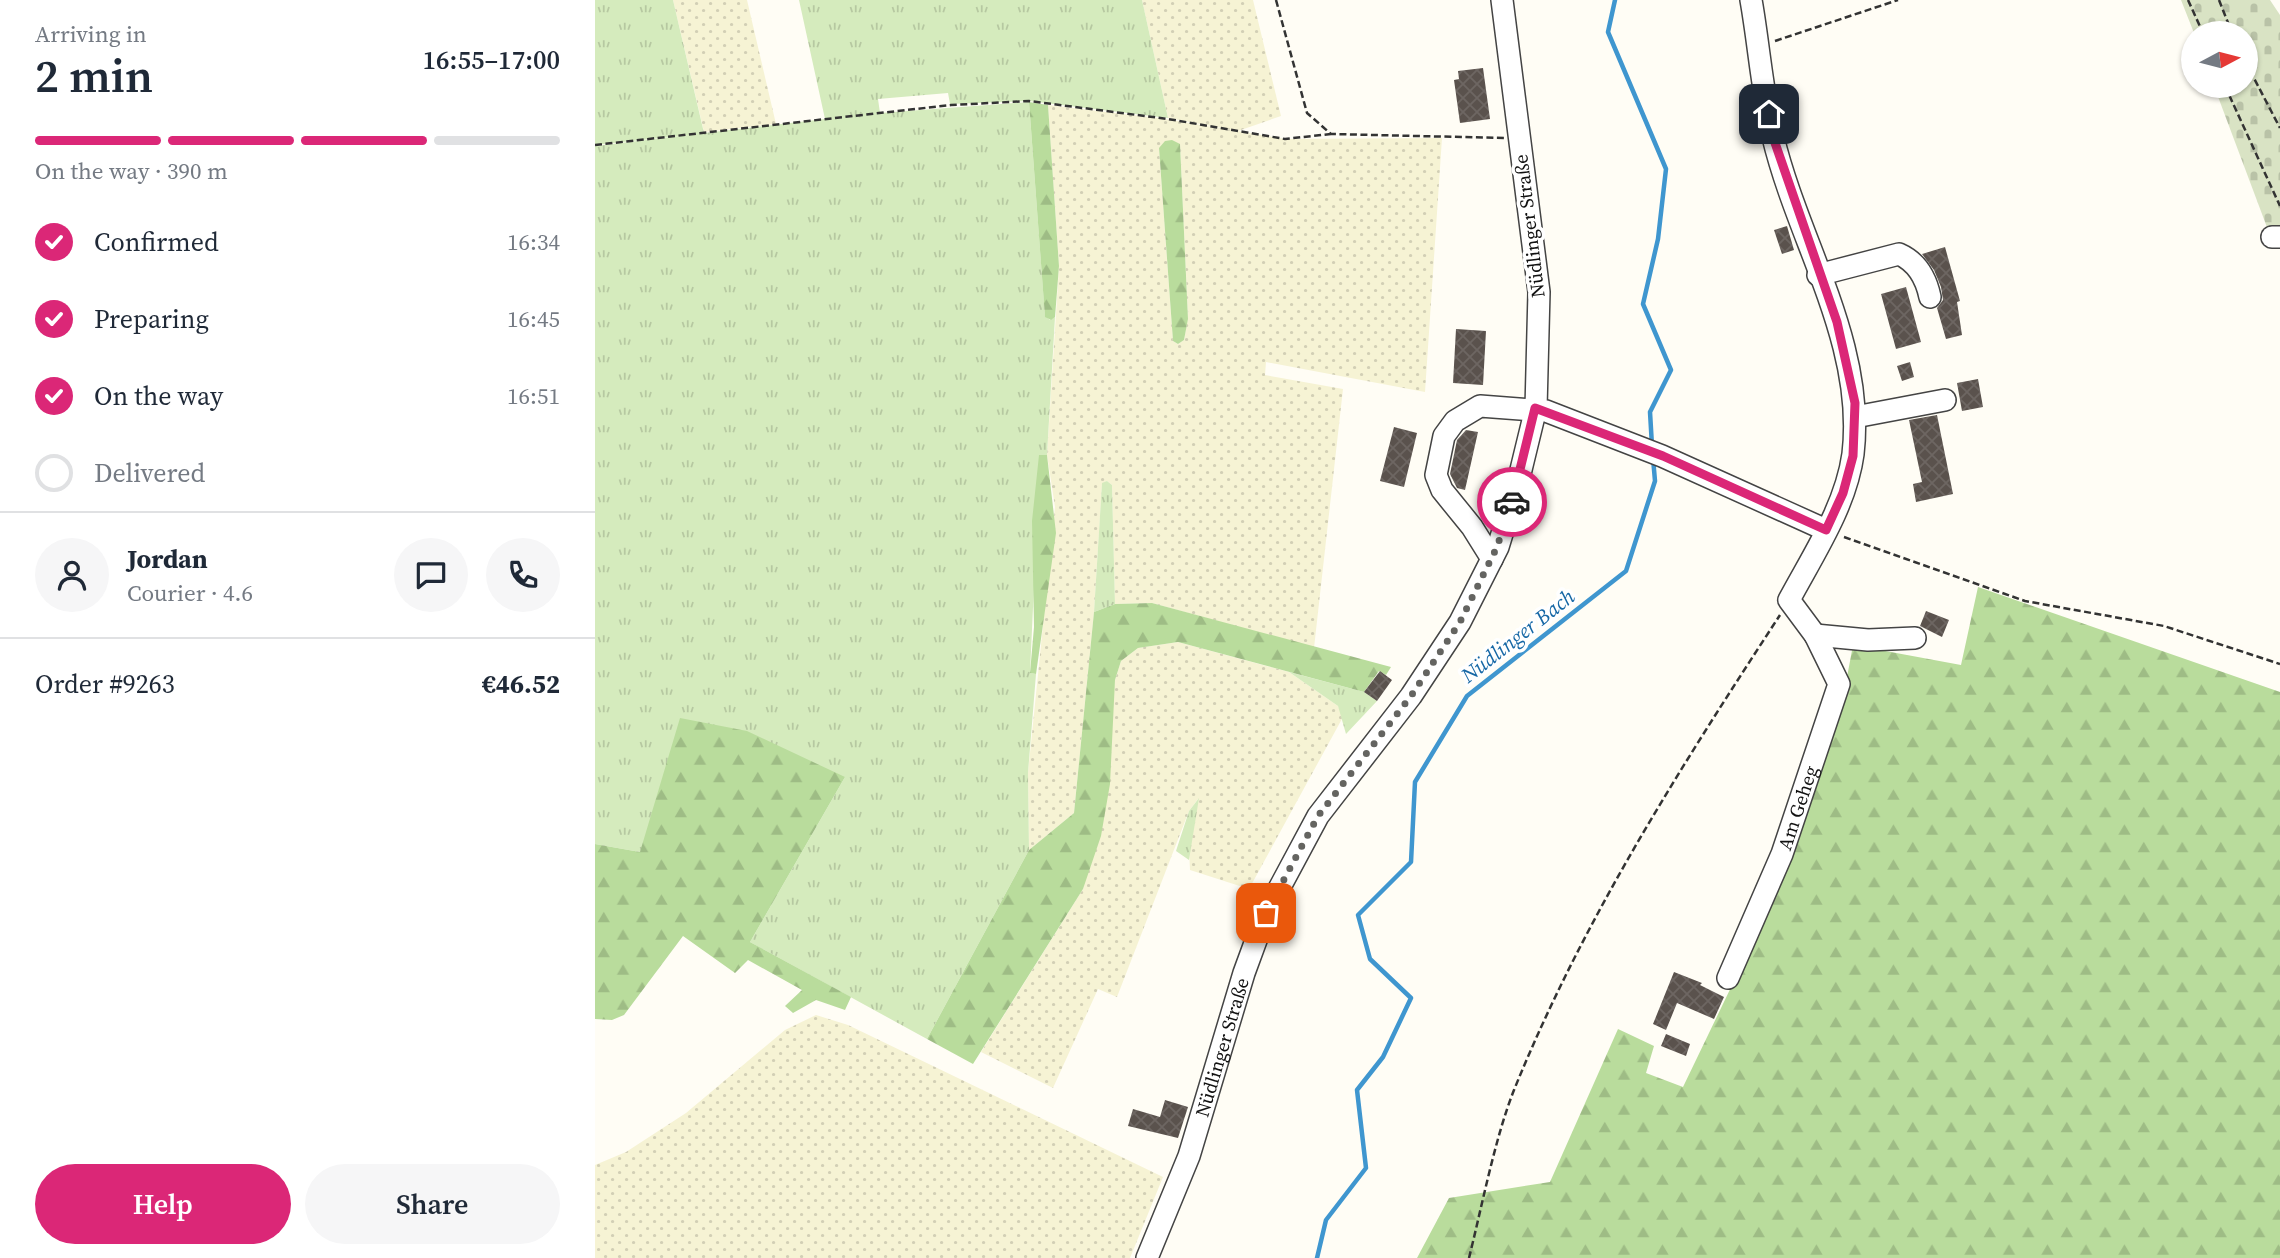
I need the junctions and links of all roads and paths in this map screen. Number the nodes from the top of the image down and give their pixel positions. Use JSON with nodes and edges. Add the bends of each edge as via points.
{"nodes":[{"id":1,"x":1276,"y":0,"type":"edge"},
{"id":2,"x":1501,"y":0,"type":"edge"},
{"id":3,"x":1751,"y":0,"type":"edge"},
{"id":4,"x":1898,"y":0,"type":"edge"},
{"id":5,"x":2188,"y":0,"type":"edge"},
{"id":6,"x":2218,"y":0,"type":"edge"},
{"id":7,"x":2198,"y":21,"type":"edge"},
{"id":8,"x":2227,"y":21,"type":"edge"},
{"id":9,"x":1760,"y":47,"type":"junction"},
{"id":10,"x":2258,"y":86,"type":"edge"},
{"id":11,"x":2230,"y":98,"type":"edge"},
{"id":12,"x":2280,"y":128,"type":"edge"},
{"id":13,"x":1331,"y":134,"type":"junction"},
{"id":14,"x":1519,"y":139,"type":"junction"},
{"id":15,"x":595,"y":145,"type":"edge"},
{"id":16,"x":2280,"y":206,"type":"edge"},
{"id":17,"x":1818,"y":275,"type":"junction"},
{"id":18,"x":1930,"y":297,"type":"dead end"},
{"id":19,"x":1945,"y":400,"type":"dead end"},
{"id":20,"x":1535,"y":408,"type":"junction"},
{"id":21,"x":1854,"y":416,"type":"junction"},
{"id":22,"x":1826,"y":530,"type":"junction"},
{"id":23,"x":1492,"y":559,"type":"junction"},
{"id":24,"x":1789,"y":600,"type":"junction"},
{"id":25,"x":1815,"y":635,"type":"junction"},
{"id":26,"x":1915,"y":638,"type":"dead end"},
{"id":27,"x":2280,"y":664,"type":"edge"},
{"id":28,"x":1728,"y":978,"type":"dead end"},
{"id":29,"x":1147,"y":1258,"type":"edge"},
{"id":30,"x":1469,"y":1258,"type":"edge"}],
"edges":[{"from":1,"to":13,"type":"path","via":[[1307,113]]},
{"from":2,"to":14,"type":"street","name":"Nüdlinger Straße"},
{"from":3,"to":9,"type":"street"},
{"from":4,"to":9,"type":"path"},
{"from":5,"to":7,"type":"path"},
{"from":6,"to":8,"type":"path"},
{"from":9,"to":17,"type":"street","via":[[1773,137]]},
{"from":10,"to":12,"type":"path"},
{"from":11,"to":16,"type":"path"},
{"from":13,"to":14,"type":"path"},
{"from":13,"to":15,"type":"path","via":[[1285,139],[1029,101],[951,105]]},
{"from":14,"to":20,"type":"street","name":"Nüdlinger Straße","via":[[1539,292]]},
{"from":17,"to":18,"type":"street","via":[[1899,254],[1912,260]]},
{"from":17,"to":21,"type":"street","via":[[1847,358]]},
{"from":19,"to":21,"type":"street"},
{"from":20,"to":22,"type":"street","via":[[1653,453]]},
{"from":20,"to":23,"type":"street","name":"Nüdlinger Straße","via":[[1519,478]]},
{"from":20,"to":23,"type":"street","via":[[1480,406],[1455,421],[1444,436],[1436,475]]},
{"from":21,"to":22,"type":"street","via":[[1853,456]]},
{"from":22,"to":24,"type":"street"},
{"from":22,"to":27,"type":"path","via":[[2025,601],[2164,625]]},
{"from":23,"to":29,"type":"street","name":"Nüdlinger Straße","via":[[1460,622],[1411,696],[1346,776],[1295,854],[1244,973],[1189,1156]]},
{"from":24,"to":25,"type":"street","name":"Am Geheg"},
{"from":24,"to":30,"type":"path","via":[[1668,786],[1579,946],[1513,1092]]},
{"from":25,"to":26,"type":"street"},
{"from":25,"to":28,"type":"street","name":"Am Geheg","via":[[1839,684],[1782,854]]}]}
